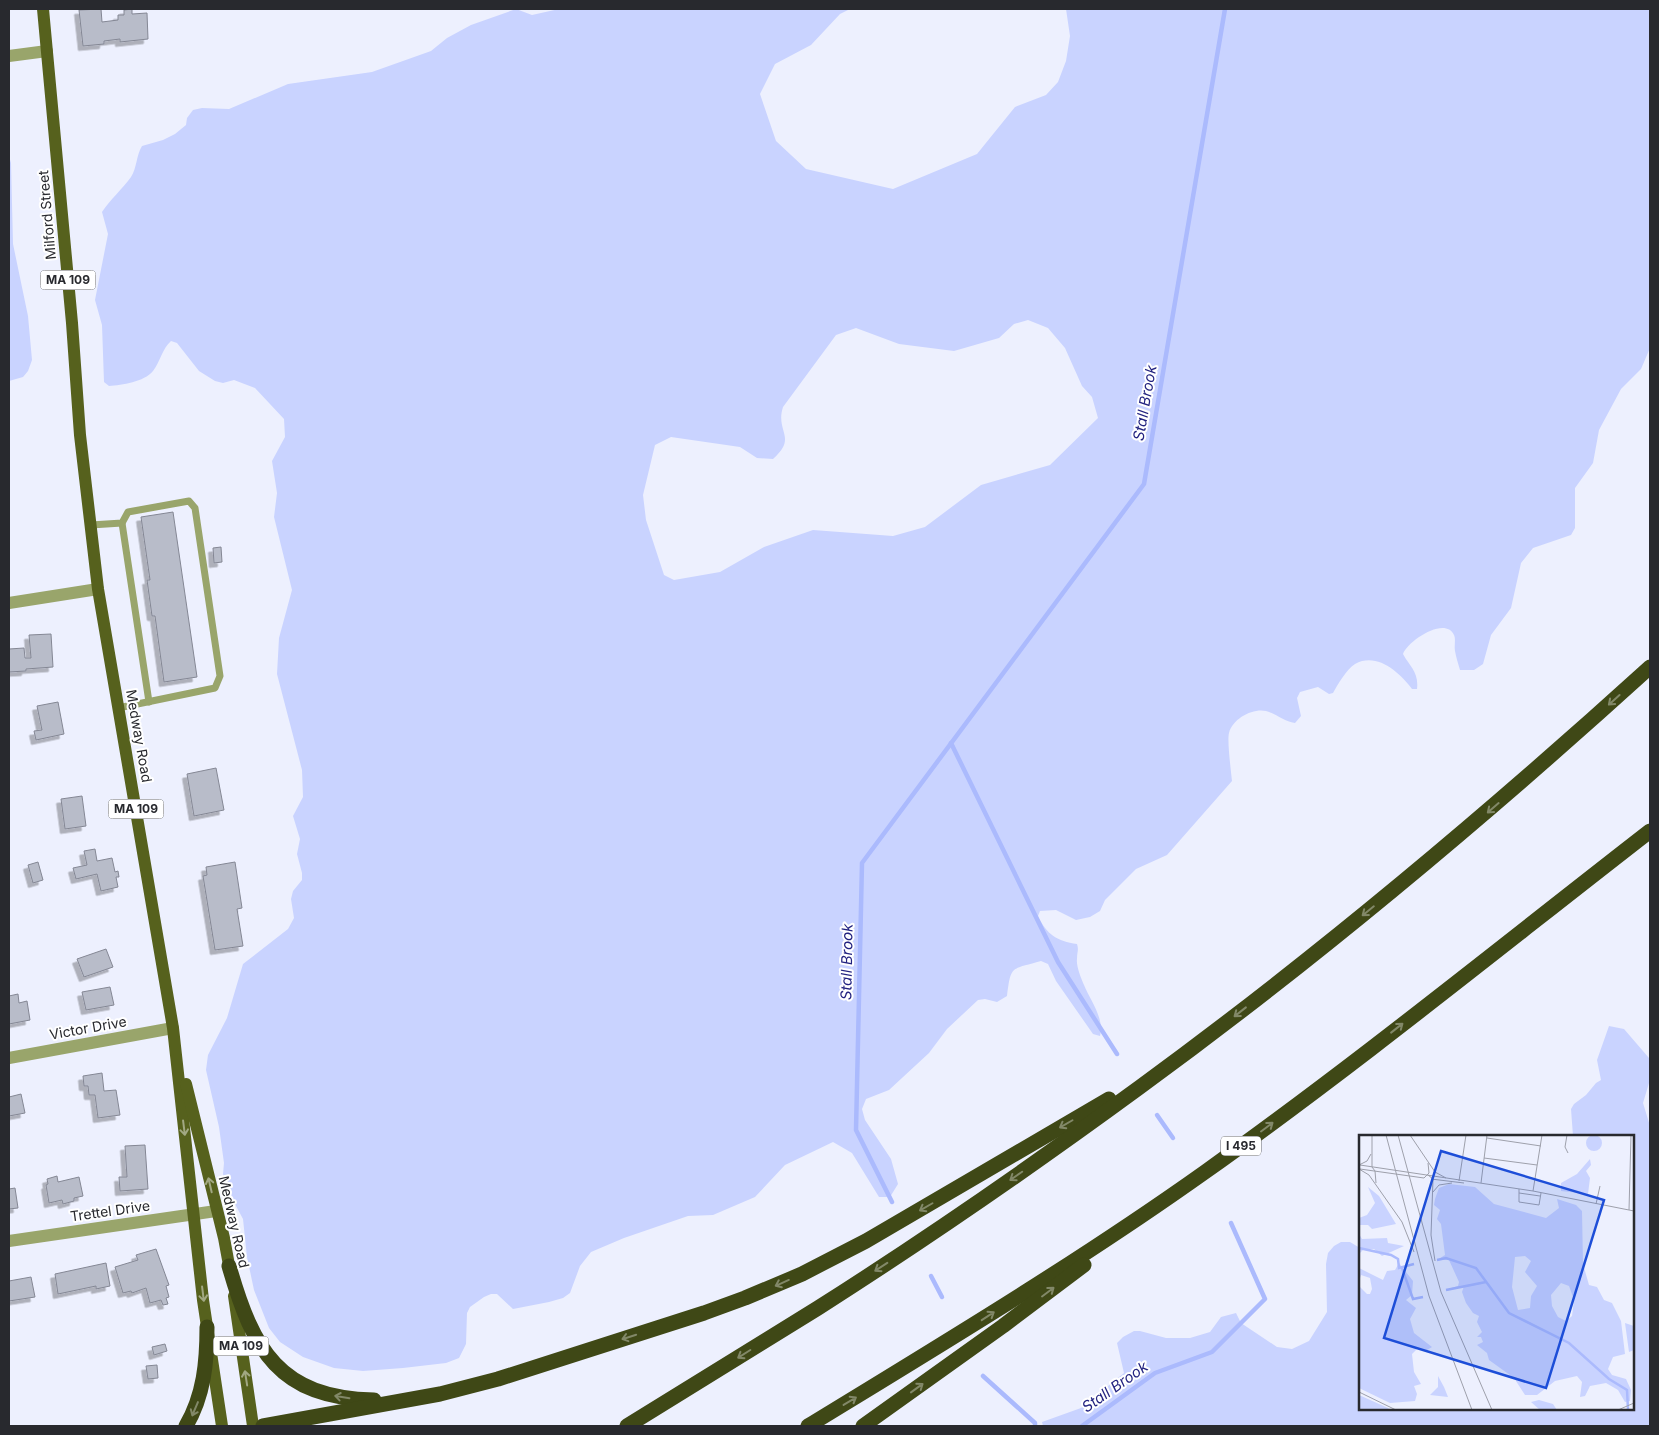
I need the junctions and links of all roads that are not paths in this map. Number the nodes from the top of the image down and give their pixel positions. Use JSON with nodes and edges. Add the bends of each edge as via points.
{"nodes":[{"id":1,"x":43,"y":9,"type":"edge"},
{"id":2,"x":47,"y":51,"type":"junction"},
{"id":3,"x":9,"y":56,"type":"edge"},
{"id":4,"x":89,"y":508,"type":"joint"},
{"id":5,"x":122,"y":522,"type":"junction"},
{"id":6,"x":91,"y":525,"type":"junction"},
{"id":7,"x":98,"y":590,"type":"junction"},
{"id":8,"x":9,"y":603,"type":"edge"},
{"id":9,"x":1650,"y":667,"type":"edge"},
{"id":10,"x":149,"y":702,"type":"junction"},
{"id":11,"x":118,"y":708,"type":"junction"},
{"id":12,"x":1650,"y":831,"type":"edge"},
{"id":13,"x":173,"y":1028,"type":"junction"},
{"id":14,"x":1183,"y":1055,"type":"junction"},
{"id":15,"x":9,"y":1058,"type":"edge"},
{"id":16,"x":1203,"y":1174,"type":"junction"},
{"id":17,"x":216,"y":1211,"type":"junction"},
{"id":18,"x":194,"y":1214,"type":"junction"},
{"id":19,"x":9,"y":1241,"type":"edge"},
{"id":20,"x":229,"y":1266,"type":"junction"},
{"id":21,"x":207,"y":1327,"type":"junction"},
{"id":22,"x":426,"y":1397,"type":"junction"},
{"id":23,"x":186,"y":1426,"type":"edge"},
{"id":24,"x":222,"y":1426,"type":"edge"},
{"id":25,"x":254,"y":1426,"type":"edge"},
{"id":26,"x":263,"y":1426,"type":"edge"},
{"id":27,"x":626,"y":1426,"type":"edge"},
{"id":28,"x":808,"y":1426,"type":"edge"},
{"id":29,"x":863,"y":1426,"type":"edge"}],
"edges":[{"from":1,"to":2,"type":"main road","name":"Milford Street","number":"MA 109"},
{"from":2,"to":3,"type":"street"},
{"from":2,"to":4,"type":"main road","name":"Milford Street","number":"MA 109"},
{"from":4,"to":6,"type":"main road","name":"Medway Road","number":"MA 109"},
{"from":5,"to":6,"type":"lane"},
{"from":5,"to":10,"type":"lane"},
{"from":5,"to":10,"type":"lane","via":[[128,512],[189,501],[197,518],[220,676],[215,688]]},
{"from":6,"to":7,"type":"main road","name":"Medway Road","number":"MA 109"},
{"from":7,"to":8,"type":"street"},
{"from":7,"to":11,"type":"main road","name":"Medway Road","number":"MA 109"},
{"from":9,"to":14,"type":"highway","one_way":true,"via":[[1446,848]]},
{"from":10,"to":11,"type":"lane"},
{"from":11,"to":13,"type":"main road","name":"Medway Road","number":"MA 109"},
{"from":16,"to":12,"type":"highway","number":"I 495","one_way":true},
{"from":13,"to":15,"type":"street","name":"Victor Drive"},
{"from":17,"to":13,"type":"main road","name":"Medway Road","number":"MA 109","one_way":true},
{"from":13,"to":18,"type":"main road","name":"Medway Road","number":"MA 109","one_way":true},
{"from":14,"to":22,"type":"highway","one_way":true,"via":[[866,1241],[789,1280],[704,1313],[498,1379]]},
{"from":14,"to":27,"type":"highway","one_way":true,"via":[[909,1248]]},
{"from":28,"to":16,"type":"highway","number":"I 495","one_way":true,"via":[[1063,1268]]},
{"from":29,"to":16,"type":"highway","one_way":true,"via":[[1003,1326]]},
{"from":17,"to":18,"type":"street","name":"Trettel Drive"},
{"from":17,"to":20,"type":"main road","name":"Medway Road","number":"MA 109"},
{"from":18,"to":19,"type":"street","name":"Trettel Drive"},
{"from":18,"to":21,"type":"main road","name":"Medway Road","number":"MA 109","one_way":true},
{"from":22,"to":20,"type":"highway","one_way":true,"via":[[381,1400],[337,1397],[314,1391],[288,1377],[254,1335]]},
{"from":25,"to":20,"type":"main road","name":"Medway Road","number":"MA 109","one_way":true},
{"from":21,"to":23,"type":"highway","one_way":true,"via":[[203,1384]]},
{"from":21,"to":24,"type":"main road","name":"Medway Road","number":"MA 109"},
{"from":22,"to":26,"type":"highway"}]}
